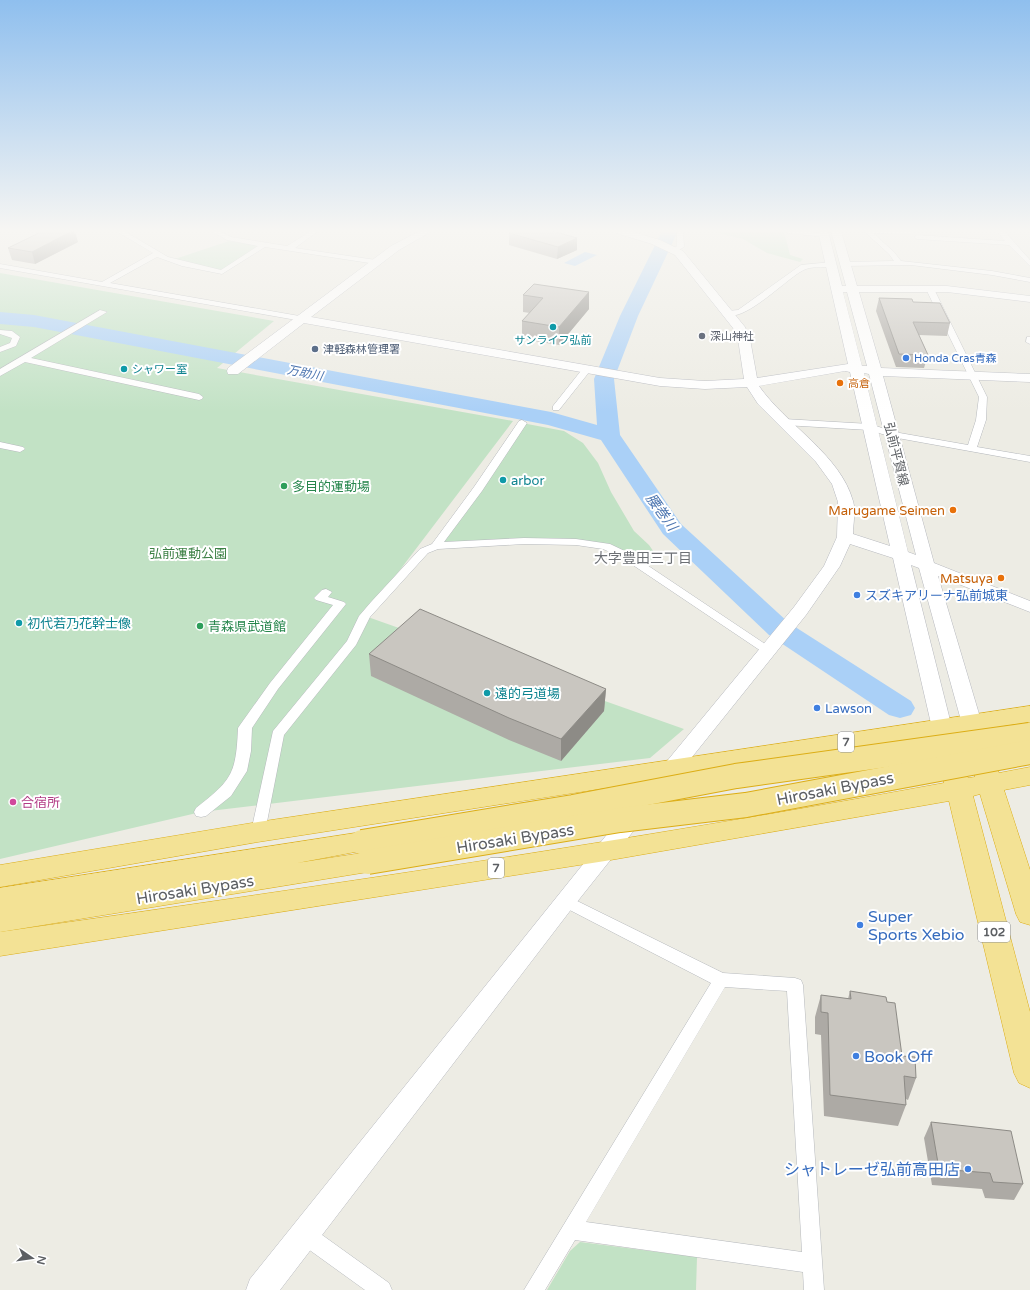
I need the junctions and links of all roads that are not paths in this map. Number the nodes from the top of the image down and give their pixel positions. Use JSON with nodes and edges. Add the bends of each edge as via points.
{"nodes":[{"id":1,"x":144,"y":291,"type":"edge"},
{"id":2,"x":338,"y":291,"type":"edge"},
{"id":3,"x":710,"y":291,"type":"edge"},
{"id":4,"x":770,"y":291,"type":"edge"},
{"id":5,"x":839,"y":291,"type":"edge"},
{"id":6,"x":854,"y":291,"type":"edge"},
{"id":7,"x":931,"y":291,"type":"edge"},
{"id":8,"x":968,"y":291,"type":"edge"},
{"id":9,"x":1030,"y":299,"type":"edge"},
{"id":10,"x":103,"y":312,"type":"dead end"},
{"id":11,"x":728,"y":313,"type":"junction"},
{"id":12,"x":302,"y":319,"type":"junction"},
{"id":13,"x":0,"y":332,"type":"edge"},
{"id":14,"x":0,"y":350,"type":"edge"},
{"id":15,"x":24,"y":359,"type":"junction"},
{"id":16,"x":237,"y":368,"type":"dead end"},
{"id":17,"x":856,"y":368,"type":"junction"},
{"id":18,"x":591,"y":369,"type":"junction"},
{"id":19,"x":875,"y":370,"type":"junction"},
{"id":20,"x":0,"y":373,"type":"edge"},
{"id":21,"x":973,"y":377,"type":"junction"},
{"id":22,"x":1030,"y":378,"type":"edge"},
{"id":23,"x":751,"y":383,"type":"junction"},
{"id":24,"x":199,"y":397,"type":"dead end"},
{"id":25,"x":556,"y":408,"type":"dead end"},
{"id":26,"x":784,"y":422,"type":"junction"},
{"id":27,"x":522,"y":423,"type":"dead end"},
{"id":28,"x":870,"y":427,"type":"junction"},
{"id":29,"x":892,"y":434,"type":"junction"},
{"id":30,"x":0,"y":445,"type":"edge"},
{"id":31,"x":972,"y":448,"type":"junction"},
{"id":32,"x":20,"y":449,"type":"dead end"},
{"id":33,"x":1030,"y":459,"type":"edge"},
{"id":34,"x":845,"y":537,"type":"junction"},
{"id":35,"x":436,"y":546,"type":"junction"},
{"id":36,"x":901,"y":554,"type":"junction"},
{"id":37,"x":928,"y":565,"type":"junction"},
{"id":38,"x":326,"y":592,"type":"dead end"},
{"id":39,"x":1030,"y":607,"type":"edge"},
{"id":40,"x":771,"y":647,"type":"junction"},
{"id":41,"x":1030,"y":714,"type":"edge"},
{"id":42,"x":972,"y":724,"type":"junction"},
{"id":43,"x":942,"y":728,"type":"junction"},
{"id":44,"x":1030,"y":735,"type":"edge"},
{"id":45,"x":1030,"y":752,"type":"edge"},
{"id":46,"x":672,"y":769,"type":"junction"},
{"id":47,"x":1030,"y":776,"type":"edge"},
{"id":48,"x":990,"y":784,"type":"junction"},
{"id":49,"x":959,"y":790,"type":"junction"},
{"id":50,"x":201,"y":812,"type":"dead end"},
{"id":51,"x":258,"y":832,"type":"junction"},
{"id":52,"x":606,"y":851,"type":"junction"},
{"id":53,"x":365,"y":852,"type":"junction"},
{"id":54,"x":0,"y":876,"type":"edge"},
{"id":55,"x":0,"y":900,"type":"edge"},
{"id":56,"x":565,"y":901,"type":"junction"},
{"id":57,"x":1030,"y":914,"type":"edge"},
{"id":58,"x":0,"y":920,"type":"edge"},
{"id":59,"x":0,"y":944,"type":"edge"},
{"id":60,"x":721,"y":980,"type":"junction"},
{"id":61,"x":1030,"y":1073,"type":"edge"},
{"id":62,"x":570,"y":1230,"type":"junction"},
{"id":63,"x":304,"y":1234,"type":"junction"},
{"id":64,"x":813,"y":1263,"type":"junction"},
{"id":65,"x":261,"y":1290,"type":"edge"},
{"id":66,"x":382,"y":1290,"type":"edge"},
{"id":67,"x":534,"y":1290,"type":"edge"},
{"id":68,"x":814,"y":1290,"type":"edge"}],
"edges":[{"from":1,"to":12,"type":"street"},
{"from":2,"to":12,"type":"main road"},
{"from":3,"to":11,"type":"main road"},
{"from":4,"to":11,"type":"street","via":[[740,312]]},
{"from":5,"to":17,"type":"main road","name":"弘前平賀線"},
{"from":6,"to":19,"type":"main road","name":"弘前平賀線"},
{"from":7,"to":21,"type":"street"},
{"from":8,"to":9,"type":"main road"},
{"from":10,"to":15,"type":"street"},
{"from":11,"to":23,"type":"main road","via":[[739,327],[744,339]]},
{"from":12,"to":16,"type":"main road"},
{"from":12,"to":18,"type":"main road"},
{"from":13,"to":14,"type":"street","via":[[9,333],[16,338],[13,344]]},
{"from":15,"to":20,"type":"street"},
{"from":15,"to":24,"type":"street"},
{"from":17,"to":19,"type":"main road"},
{"from":17,"to":23,"type":"main road","via":[[839,368]]},
{"from":17,"to":28,"type":"main road","name":"弘前平賀線"},
{"from":18,"to":23,"type":"main road","via":[[681,384]]},
{"from":18,"to":25,"type":"street"},
{"from":19,"to":21,"type":"main road","via":[[887,373]]},
{"from":19,"to":29,"type":"main road","name":"弘前平賀線"},
{"from":21,"to":22,"type":"main road"},
{"from":21,"to":31,"type":"street","via":[[984,397],[981,420]]},
{"from":23,"to":26,"type":"main road","via":[[763,401]]},
{"from":26,"to":28,"type":"street"},
{"from":26,"to":34,"type":"main road","via":[[821,459],[839,484],[846,502]]},
{"from":27,"to":35,"type":"street"},
{"from":28,"to":29,"type":"street"},
{"from":28,"to":36,"type":"main road","name":"弘前平賀線"},
{"from":29,"to":31,"type":"street"},
{"from":29,"to":37,"type":"main road","name":"弘前平賀線"},
{"from":30,"to":32,"type":"street"},
{"from":31,"to":33,"type":"street"},
{"from":34,"to":36,"type":"main road"},
{"from":34,"to":40,"type":"main road","via":[[832,566]]},
{"from":35,"to":40,"type":"street","via":[[524,541],[576,542],[606,546],[625,555]]},
{"from":35,"to":51,"type":"street","via":[[424,551],[370,610],[352,642],[278,734]]},
{"from":36,"to":37,"type":"main road"},
{"from":36,"to":43,"type":"main road","name":"弘前平賀線"},
{"from":37,"to":39,"type":"main road"},
{"from":37,"to":42,"type":"main road","name":"弘前平賀線","via":[[931,584]]},
{"from":38,"to":50,"type":"street","via":[[320,598],[340,604],[320,634],[274,686],[245,728],[240,771],[226,792]]},
{"from":40,"to":46,"type":"main road"},
{"from":41,"to":42,"type":"highway","number":"7"},
{"from":42,"to":43,"type":"highway","number":"7"},
{"from":42,"to":48,"type":"highway"},
{"from":43,"to":46,"type":"highway","number":"7"},
{"from":43,"to":49,"type":"highway","number":"102"},
{"from":44,"to":53,"type":"highway","name":"Hirosaki Bypass","number":"7","bridge":true,"via":[[736,776],[573,807]]},
{"from":45,"to":53,"type":"highway","name":"Hirosaki Bypass","number":"7","bridge":true,"via":[[746,805]]},
{"from":46,"to":51,"type":"highway","number":"7"},
{"from":46,"to":52,"type":"main road"},
{"from":47,"to":48,"type":"highway","number":"7"},
{"from":48,"to":49,"type":"highway","number":"7"},
{"from":48,"to":57,"type":"highway"},
{"from":49,"to":52,"type":"highway","number":"7"},
{"from":49,"to":61,"type":"highway","number":"102"},
{"from":51,"to":54,"type":"highway","number":"7"},
{"from":52,"to":56,"type":"main road"},
{"from":52,"to":59,"type":"highway","number":"7"},
{"from":53,"to":55,"type":"highway","name":"Hirosaki Bypass","number":"7"},
{"from":53,"to":58,"type":"highway","name":"Hirosaki Bypass","number":"7"},
{"from":56,"to":60,"type":"street"},
{"from":56,"to":63,"type":"main road"},
{"from":60,"to":62,"type":"street"},
{"from":60,"to":64,"type":"street","via":[[795,985]]},
{"from":62,"to":64,"type":"street"},
{"from":62,"to":67,"type":"street"},
{"from":63,"to":65,"type":"main road"},
{"from":63,"to":66,"type":"street"},
{"from":64,"to":68,"type":"street"}]}
